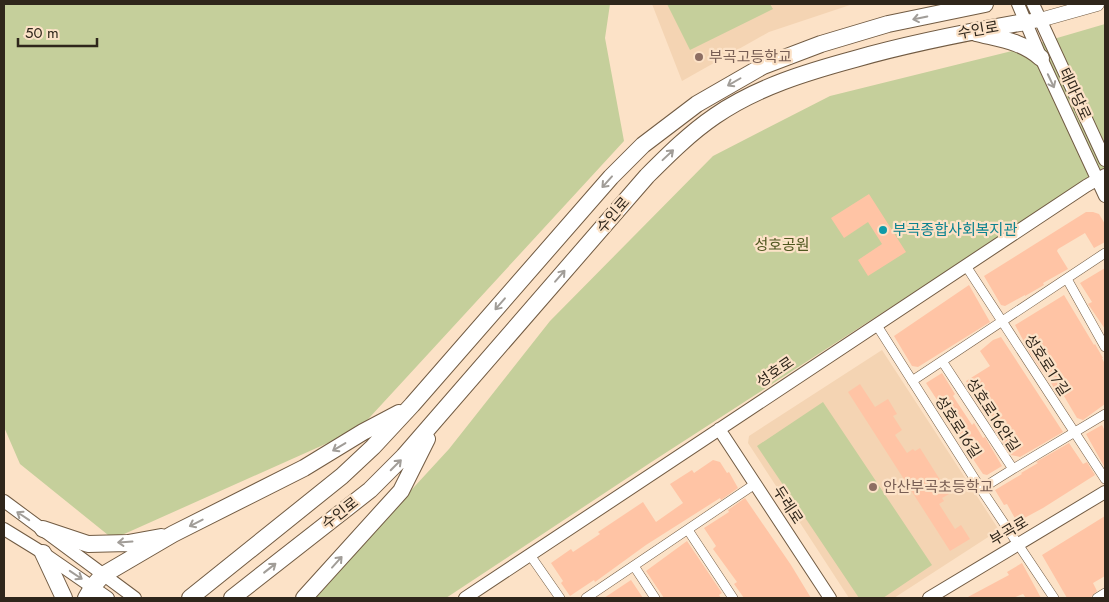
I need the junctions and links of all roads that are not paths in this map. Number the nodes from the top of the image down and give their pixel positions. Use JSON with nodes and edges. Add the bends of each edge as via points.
{"nodes":[{"id":1,"x":985,"y":4,"type":"edge"},
{"id":2,"x":1018,"y":4,"type":"edge"},
{"id":3,"x":1033,"y":4,"type":"edge"},
{"id":4,"x":1097,"y":4,"type":"edge"},
{"id":5,"x":964,"y":6,"type":"edge"},
{"id":6,"x":1033,"y":21,"type":"junction"},
{"id":7,"x":969,"y":31,"type":"junction"},
{"id":8,"x":1041,"y":58,"type":"junction"},
{"id":9,"x":1105,"y":160,"type":"edge"},
{"id":10,"x":1101,"y":178,"type":"edge"},
{"id":11,"x":1105,"y":196,"type":"edge"},
{"id":12,"x":1105,"y":253,"type":"edge"},
{"id":13,"x":966,"y":266,"type":"junction"},
{"id":14,"x":1067,"y":279,"type":"junction"},
{"id":15,"x":1002,"y":320,"type":"junction"},
{"id":16,"x":876,"y":324,"type":"junction"},
{"id":17,"x":1105,"y":347,"type":"edge"},
{"id":18,"x":942,"y":361,"type":"junction"},
{"id":19,"x":912,"y":381,"type":"junction"},
{"id":20,"x":412,"y":406,"type":"junction"},
{"id":21,"x":1105,"y":414,"type":"edge"},
{"id":22,"x":438,"y":418,"type":"junction"},
{"id":23,"x":719,"y":429,"type":"junction"},
{"id":24,"x":1074,"y":432,"type":"junction"},
{"id":25,"x":1013,"y":469,"type":"junction"},
{"id":26,"x":1105,"y":479,"type":"edge"},
{"id":27,"x":756,"y":484,"type":"junction"},
{"id":28,"x":981,"y":489,"type":"junction"},
{"id":29,"x":1105,"y":492,"type":"edge"},
{"id":30,"x":4,"y":501,"type":"edge"},
{"id":31,"x":4,"y":529,"type":"edge"},
{"id":32,"x":43,"y":529,"type":"junction"},
{"id":33,"x":688,"y":530,"type":"junction"},
{"id":34,"x":173,"y":534,"type":"junction"},
{"id":35,"x":1018,"y":544,"type":"junction"},
{"id":36,"x":43,"y":553,"type":"junction"},
{"id":37,"x":530,"y":555,"type":"junction"},
{"id":38,"x":634,"y":566,"type":"junction"},
{"id":39,"x":94,"y":586,"type":"edge"},
{"id":40,"x":64,"y":598,"type":"edge"},
{"id":41,"x":108,"y":598,"type":"edge"},
{"id":42,"x":135,"y":598,"type":"edge"},
{"id":43,"x":190,"y":598,"type":"edge"},
{"id":44,"x":232,"y":598,"type":"edge"},
{"id":45,"x":304,"y":598,"type":"edge"},
{"id":46,"x":465,"y":598,"type":"edge"},
{"id":47,"x":560,"y":598,"type":"edge"},
{"id":48,"x":586,"y":598,"type":"edge"},
{"id":49,"x":655,"y":598,"type":"edge"},
{"id":50,"x":733,"y":598,"type":"edge"},
{"id":51,"x":830,"y":598,"type":"edge"},
{"id":52,"x":929,"y":598,"type":"edge"},
{"id":53,"x":1054,"y":598,"type":"edge"}],
"edges":[{"from":1,"to":5,"type":"highway","name":"수인로"},
{"from":2,"to":6,"type":"street","name":"태마당로"},
{"from":3,"to":6,"type":"street","name":"태마당로"},
{"from":4,"to":6,"type":"main road","name":"수인로"},
{"from":5,"to":20,"type":"highway","name":"수인로","one_way":true,"via":[[821,44],[763,66],[697,104],[643,145],[611,177]]},
{"from":6,"to":7,"type":"highway","name":"수인로"},
{"from":6,"to":8,"type":"street","name":"태마당로"},
{"from":6,"to":9,"type":"street","name":"태마당로"},
{"from":7,"to":8,"type":"highway","via":[[1016,42]]},
{"from":22,"to":7,"type":"highway","name":"수인로","one_way":true,"via":[[647,176],[715,116],[765,88],[825,67]]},
{"from":8,"to":10,"type":"street","name":"태마당로","one_way":true},
{"from":10,"to":11,"type":"street","name":"태마당로"},
{"from":10,"to":13,"type":"street","name":"성호로"},
{"from":12,"to":14,"type":"street"},
{"from":13,"to":15,"type":"street","name":"성호로17길"},
{"from":13,"to":16,"type":"street","name":"성호로"},
{"from":14,"to":15,"type":"street"},
{"from":14,"to":17,"type":"street"},
{"from":15,"to":18,"type":"street"},
{"from":15,"to":24,"type":"street","name":"성호로17길"},
{"from":16,"to":19,"type":"street","name":"성호로16길"},
{"from":16,"to":23,"type":"street","name":"성호로"},
{"from":18,"to":19,"type":"street"},
{"from":18,"to":25,"type":"street","name":"성호로16안길"},
{"from":19,"to":28,"type":"street","name":"성호로16길"},
{"from":20,"to":34,"type":"highway","one_way":true,"via":[[304,468]]},
{"from":20,"to":43,"type":"highway","name":"수인로","via":[[342,476]]},
{"from":21,"to":24,"type":"street","name":"성호로16안길"},
{"from":44,"to":22,"type":"highway","name":"수인로","one_way":true,"via":[[370,490]]},
{"from":45,"to":22,"type":"highway","one_way":true,"via":[[401,491]]},
{"from":23,"to":27,"type":"street","name":"두레로"},
{"from":23,"to":37,"type":"street","name":"성호로"},
{"from":24,"to":25,"type":"street","name":"성호로16안길"},
{"from":24,"to":26,"type":"street","name":"성호로17길"},
{"from":25,"to":28,"type":"street"},
{"from":27,"to":33,"type":"street"},
{"from":27,"to":51,"type":"street","name":"두레로"},
{"from":28,"to":35,"type":"street","name":"성호로16길"},
{"from":29,"to":35,"type":"street","name":"부곡로"},
{"from":32,"to":30,"type":"street","one_way":true},
{"from":31,"to":36,"type":"street"},
{"from":34,"to":32,"type":"highway","one_way":true,"via":[[128,543],[88,544]]},
{"from":32,"to":39,"type":"street"},
{"from":33,"to":38,"type":"street"},
{"from":33,"to":50,"type":"street"},
{"from":34,"to":39,"type":"highway"},
{"from":35,"to":52,"type":"street","name":"부곡로"},
{"from":35,"to":53,"type":"street","name":"성호로16길"},
{"from":36,"to":39,"type":"street","one_way":true},
{"from":36,"to":40,"type":"highway"},
{"from":37,"to":46,"type":"street","name":"성호로"},
{"from":37,"to":47,"type":"street"},
{"from":38,"to":48,"type":"street"},
{"from":38,"to":49,"type":"street"},
{"from":39,"to":41,"type":"street"},
{"from":39,"to":42,"type":"street"}]}
